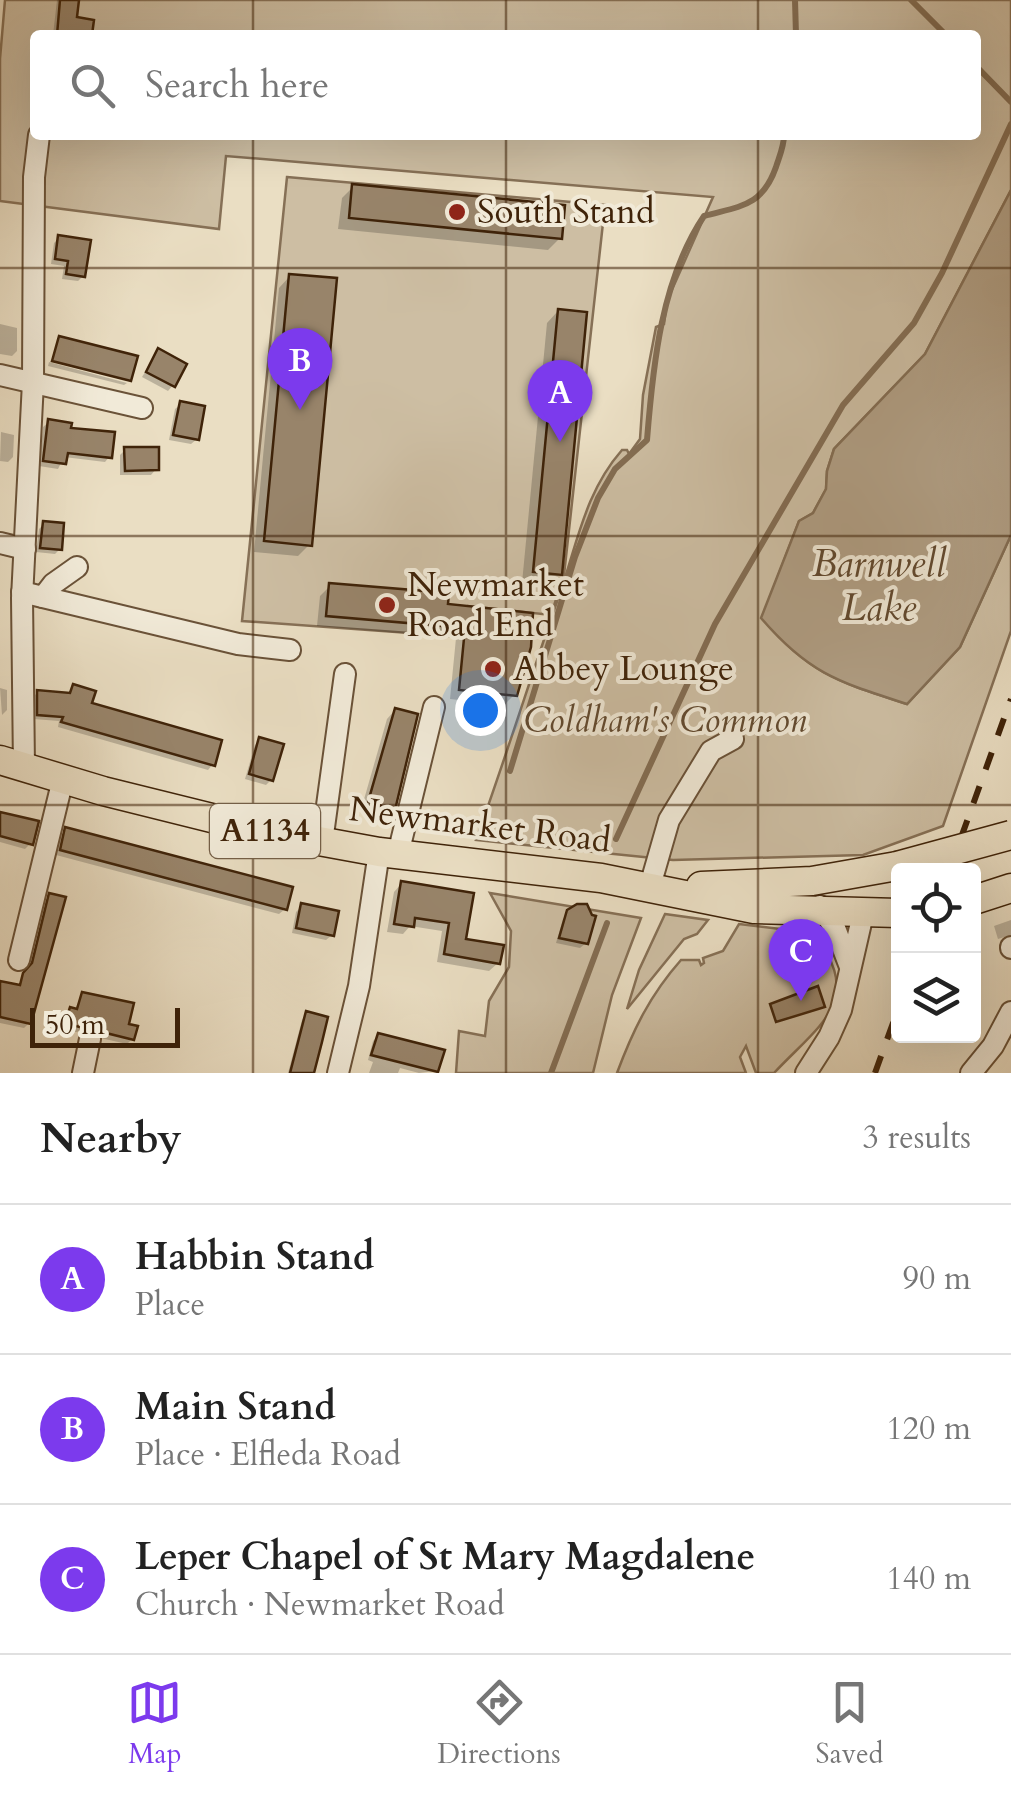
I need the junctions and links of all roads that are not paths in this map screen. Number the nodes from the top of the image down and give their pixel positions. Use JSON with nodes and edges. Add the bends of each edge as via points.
{"nodes":[{"id":1,"x":38,"y":140,"type":"edge"},
{"id":2,"x":0,"y":375,"type":"edge"},
{"id":3,"x":33,"y":382,"type":"junction"},
{"id":4,"x":142,"y":408,"type":"dead end"},
{"id":5,"x":0,"y":542,"type":"edge"},
{"id":6,"x":26,"y":549,"type":"junction"},
{"id":7,"x":77,"y":568,"type":"dead end"},
{"id":8,"x":33,"y":594,"type":"junction"},
{"id":9,"x":290,"y":650,"type":"dead end"},
{"id":10,"x":346,"y":674,"type":"dead end"},
{"id":11,"x":434,"y":707,"type":"dead end"},
{"id":12,"x":733,"y":738,"type":"dead end"},
{"id":13,"x":12,"y":764,"type":"edge"},
{"id":14,"x":63,"y":779,"type":"junction"},
{"id":15,"x":1011,"y":835,"type":"edge"},
{"id":16,"x":322,"y":842,"type":"junction"},
{"id":17,"x":389,"y":853,"type":"junction"},
{"id":18,"x":858,"y":875,"type":"junction"},
{"id":19,"x":775,"y":884,"type":"junction"},
{"id":20,"x":655,"y":887,"type":"junction"},
{"id":21,"x":826,"y":913,"type":"junction"},
{"id":22,"x":884,"y":914,"type":"edge"},
{"id":23,"x":16,"y":945,"type":"dead end"},
{"id":24,"x":850,"y":967,"type":"junction"},
{"id":25,"x":1011,"y":1012,"type":"edge"},
{"id":26,"x":90,"y":1039,"type":"dead end"},
{"id":27,"x":83,"y":1073,"type":"edge"},
{"id":28,"x":338,"y":1073,"type":"edge"},
{"id":29,"x":806,"y":1073,"type":"edge"},
{"id":30,"x":970,"y":1073,"type":"edge"}],
"edges":[{"from":1,"to":3,"type":"street"},
{"from":2,"to":3,"type":"street"},
{"from":3,"to":4,"type":"street"},
{"from":3,"to":6,"type":"street"},
{"from":5,"to":6,"type":"street"},
{"from":6,"to":8,"type":"street"},
{"from":7,"to":8,"type":"street"},
{"from":8,"to":9,"type":"street","via":[[238,644]]},
{"from":8,"to":13,"type":"street"},
{"from":10,"to":16,"type":"street"},
{"from":11,"to":17,"type":"street"},
{"from":12,"to":20,"type":"street","via":[[711,751],[670,820]]},
{"from":13,"to":14,"type":"main road","name":"Newmarket Road","number":"A1134"},
{"from":14,"to":16,"type":"main road","name":"Newmarket Road","number":"A1134"},
{"from":14,"to":23,"type":"street"},
{"from":15,"to":18,"type":"main road","name":"Newmarket Road","number":"A1134","bridge":true},
{"from":16,"to":17,"type":"main road","name":"Newmarket Road","number":"A1134"},
{"from":17,"to":20,"type":"main road","name":"Newmarket Road","number":"A1134"},
{"from":17,"to":28,"type":"street"},
{"from":18,"to":19,"type":"main road","name":"Newmarket Road","number":"A1134"},
{"from":18,"to":22,"type":"main road","via":[[847,887],[849,904]]},
{"from":19,"to":20,"type":"main road","name":"Newmarket Road","number":"A1134"},
{"from":19,"to":21,"type":"street","via":[[800,890]]},
{"from":20,"to":21,"type":"main road","name":"Newmarket Road","number":"A1134","via":[[754,909]]},
{"from":21,"to":22,"type":"main road","name":"Newmarket Road","number":"A1134"},
{"from":21,"to":24,"type":"street"},
{"from":22,"to":24,"type":"street"},
{"from":24,"to":29,"type":"street","via":[[842,1010]]},
{"from":25,"to":30,"type":"street"},
{"from":26,"to":27,"type":"street"}]}
